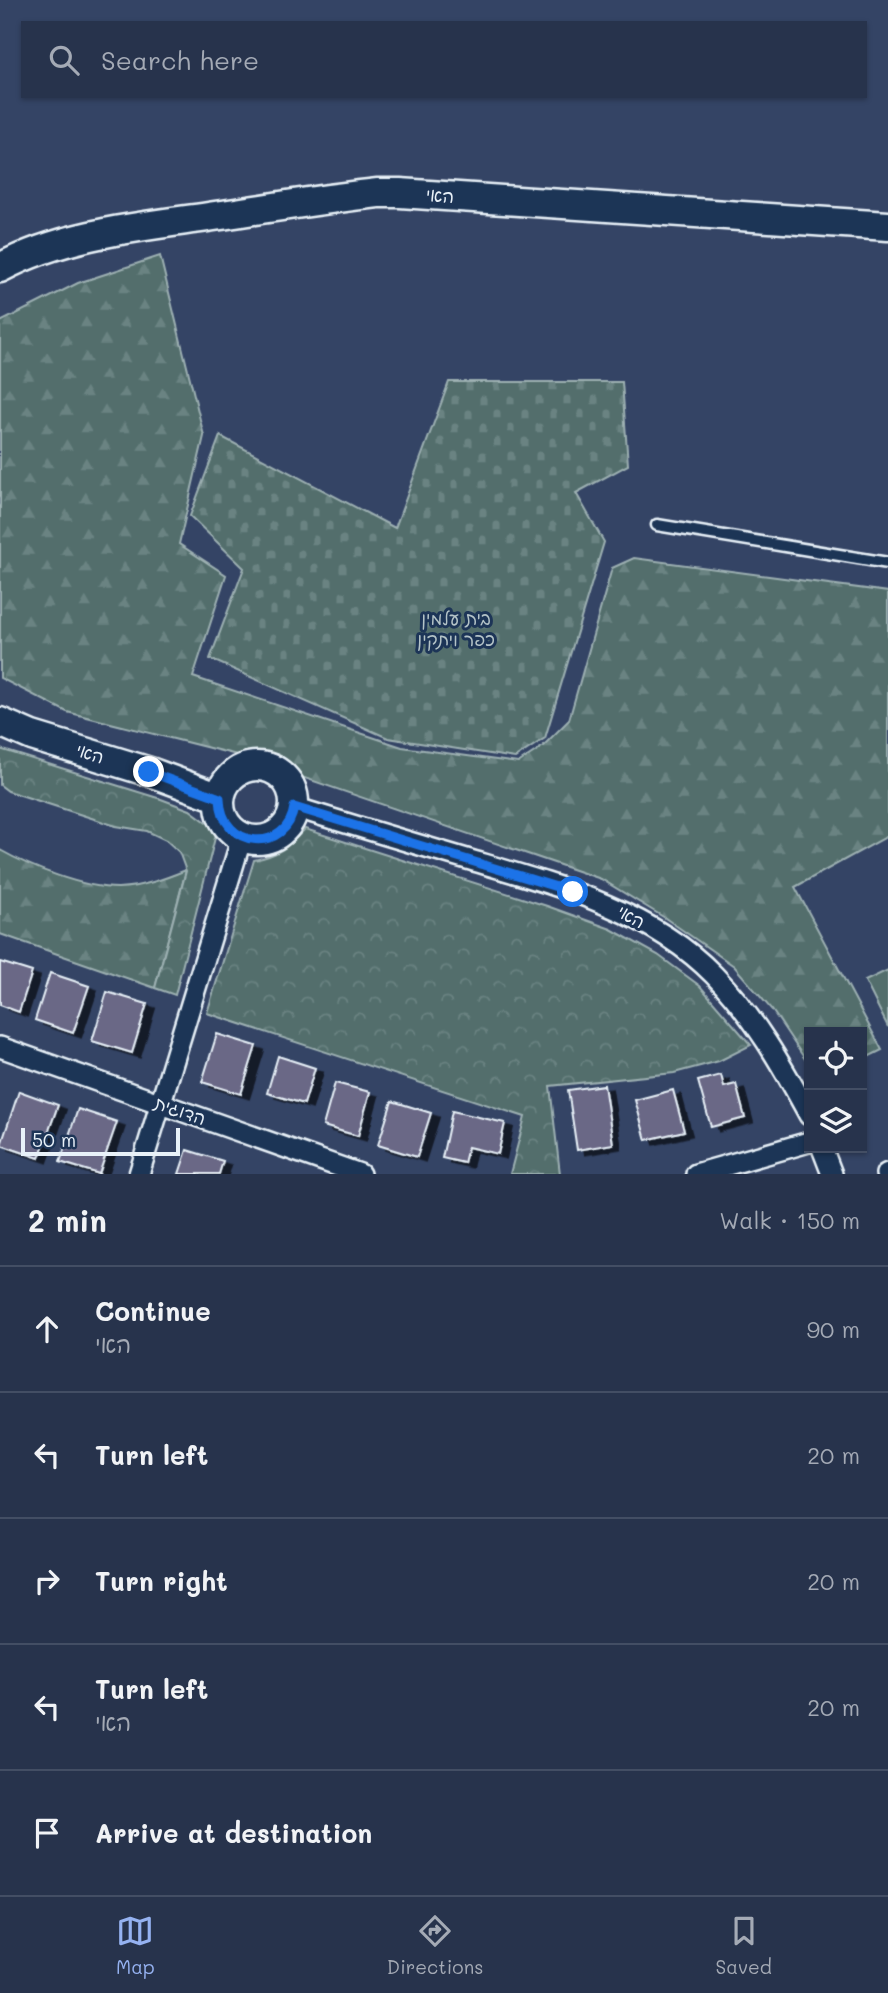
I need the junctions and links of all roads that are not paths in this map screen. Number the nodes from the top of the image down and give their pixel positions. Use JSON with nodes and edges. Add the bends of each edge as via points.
{"nodes":[{"id":1,"x":888,"y":226,"type":"edge"},
{"id":2,"x":0,"y":268,"type":"edge"},
{"id":3,"x":657,"y":524,"type":"dead end"},
{"id":4,"x":888,"y":563,"type":"edge"},
{"id":5,"x":0,"y":722,"type":"edge"},
{"id":6,"x":220,"y":798,"type":"junction"},
{"id":7,"x":294,"y":807,"type":"junction"},
{"id":8,"x":242,"y":836,"type":"junction"},
{"id":9,"x":0,"y":1047,"type":"edge"},
{"id":10,"x":160,"y":1104,"type":"junction"},
{"id":11,"x":804,"y":1106,"type":"edge"},
{"id":12,"x":804,"y":1143,"type":"edge"},
{"id":13,"x":824,"y":1153,"type":"edge"},
{"id":14,"x":139,"y":1174,"type":"edge"},
{"id":15,"x":360,"y":1174,"type":"edge"},
{"id":16,"x":696,"y":1174,"type":"edge"},
{"id":17,"x":832,"y":1174,"type":"edge"}],
"edges":[{"from":1,"to":2,"type":"street","name":"האי","via":[[378,193],[117,230],[37,251]]},
{"from":3,"to":4,"type":"lane"},
{"from":5,"to":6,"type":"street","name":"האי"},
{"from":6,"to":7,"type":"street","via":[[223,787],[240,769],[264,766],[285,778]]},
{"from":6,"to":8,"type":"street","via":[[223,820]]},
{"from":7,"to":8,"type":"street","via":[[288,823],[271,838]]},
{"from":7,"to":11,"type":"street","name":"האי","via":[[538,880],[648,925],[713,973],[743,1007]]},
{"from":8,"to":10,"type":"street"},
{"from":9,"to":10,"type":"street","name":"הדוגית"},
{"from":10,"to":14,"type":"street"},
{"from":10,"to":15,"type":"street","name":"הדוגית"},
{"from":12,"to":16,"type":"street"},
{"from":13,"to":17,"type":"street"}]}
